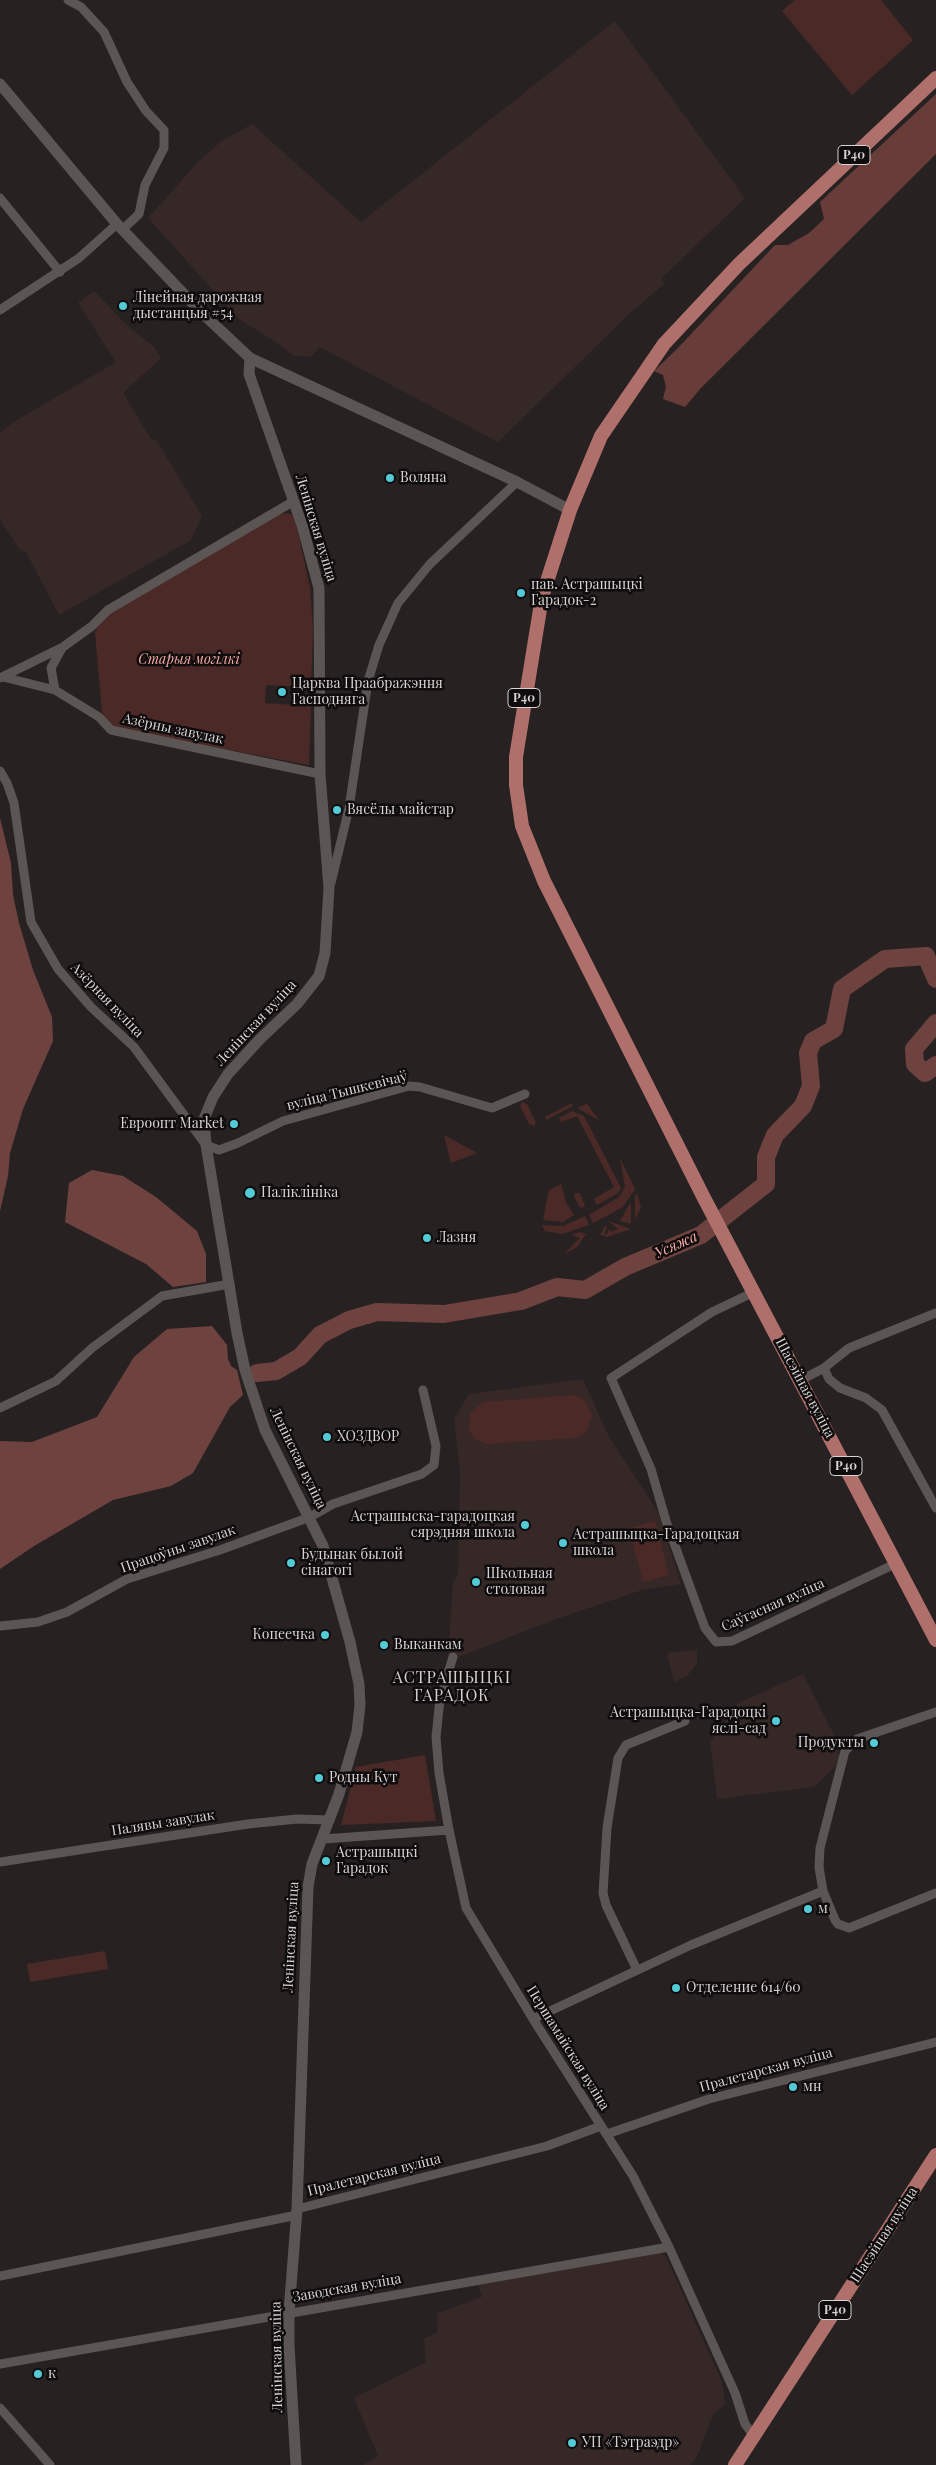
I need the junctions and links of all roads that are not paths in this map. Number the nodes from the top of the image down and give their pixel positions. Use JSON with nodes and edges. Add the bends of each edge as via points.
{"nodes":[{"id":1,"x":68,"y":0,"type":"edge"},
{"id":2,"x":936,"y":78,"type":"edge"},
{"id":3,"x":0,"y":84,"type":"edge"},
{"id":4,"x":0,"y":198,"type":"edge"},
{"id":5,"x":120,"y":226,"type":"junction"},
{"id":6,"x":60,"y":272,"type":"junction"},
{"id":7,"x":0,"y":310,"type":"edge"},
{"id":8,"x":250,"y":358,"type":"junction"},
{"id":9,"x":517,"y":482,"type":"junction"},
{"id":10,"x":294,"y":501,"type":"junction"},
{"id":11,"x":570,"y":510,"type":"junction"},
{"id":12,"x":63,"y":647,"type":"junction"},
{"id":13,"x":1,"y":678,"type":"edge"},
{"id":14,"x":55,"y":690,"type":"junction"},
{"id":15,"x":0,"y":771,"type":"edge"},
{"id":16,"x":320,"y":774,"type":"junction"},
{"id":17,"x":330,"y":888,"type":"junction"},
{"id":18,"x":525,"y":1094,"type":"dead end"},
{"id":19,"x":206,"y":1145,"type":"junction"},
{"id":20,"x":230,"y":1284,"type":"junction"},
{"id":21,"x":754,"y":1292,"type":"junction"},
{"id":22,"x":936,"y":1313,"type":"edge"},
{"id":23,"x":824,"y":1368,"type":"junction"},
{"id":24,"x":801,"y":1380,"type":"junction"},
{"id":25,"x":423,"y":1390,"type":"dead end"},
{"id":26,"x":0,"y":1408,"type":"edge"},
{"id":27,"x":936,"y":1508,"type":"edge"},
{"id":28,"x":310,"y":1517,"type":"junction"},
{"id":29,"x":897,"y":1563,"type":"junction"},
{"id":30,"x":0,"y":1626,"type":"edge"},
{"id":31,"x":936,"y":1640,"type":"edge"},
{"id":32,"x":454,"y":1657,"type":"dead end"},
{"id":33,"x":936,"y":1712,"type":"edge"},
{"id":34,"x":685,"y":1721,"type":"dead end"},
{"id":35,"x":330,"y":1820,"type":"junction"},
{"id":36,"x":449,"y":1830,"type":"junction"},
{"id":37,"x":323,"y":1839,"type":"junction"},
{"id":38,"x":0,"y":1862,"type":"edge"},
{"id":39,"x":823,"y":1891,"type":"junction"},
{"id":40,"x":936,"y":1893,"type":"edge"},
{"id":41,"x":637,"y":1970,"type":"junction"},
{"id":42,"x":533,"y":2020,"type":"junction"},
{"id":43,"x":936,"y":2042,"type":"edge"},
{"id":44,"x":601,"y":2126,"type":"junction"},
{"id":45,"x":607,"y":2134,"type":"junction"},
{"id":46,"x":936,"y":2156,"type":"edge"},
{"id":47,"x":297,"y":2212,"type":"junction"},
{"id":48,"x":669,"y":2247,"type":"junction"},
{"id":49,"x":0,"y":2276,"type":"edge"},
{"id":50,"x":289,"y":2312,"type":"junction"},
{"id":51,"x":0,"y":2364,"type":"edge"},
{"id":52,"x":0,"y":2408,"type":"edge"},
{"id":53,"x":754,"y":2436,"type":"junction"},
{"id":54,"x":50,"y":2465,"type":"edge"},
{"id":55,"x":296,"y":2465,"type":"edge"},
{"id":56,"x":735,"y":2465,"type":"edge"}],
"edges":[{"from":1,"to":5,"type":"street","via":[[81,7],[104,32],[116,52],[127,82],[146,111],[164,130],[164,148],[145,184],[139,214]]},
{"from":2,"to":11,"type":"main road","number":"Р40","via":[[772,231],[664,344],[601,436]]},
{"from":3,"to":5,"type":"street"},
{"from":4,"to":6,"type":"street"},
{"from":5,"to":6,"type":"street"},
{"from":5,"to":8,"type":"street","via":[[201,312]]},
{"from":6,"to":7,"type":"street"},
{"from":8,"to":9,"type":"street"},
{"from":8,"to":10,"type":"street","name":"Ленінская вуліца","via":[[249,374]]},
{"from":9,"to":11,"type":"street"},
{"from":9,"to":17,"type":"street","via":[[430,564],[398,603],[379,645],[368,681],[349,808]]},
{"from":10,"to":12,"type":"street","via":[[108,610]]},
{"from":10,"to":16,"type":"street","name":"Ленінская вуліца","via":[[319,588]]},
{"from":11,"to":21,"type":"main road","name":"Шасэйная вуліца","number":"Р40","via":[[542,597],[520,724],[516,785],[522,826],[544,881]]},
{"from":12,"to":13,"type":"street"},
{"from":12,"to":14,"type":"street","via":[[51,668]]},
{"from":13,"to":14,"type":"street","name":"Азёрны завулак"},
{"from":14,"to":16,"type":"street","name":"Азёрны завулак","via":[[99,717],[111,730]]},
{"from":15,"to":19,"type":"street","name":"Азёрная вуліца","via":[[14,803],[32,922],[58,969],[91,1007],[134,1047]]},
{"from":16,"to":17,"type":"street","name":"Ленінская вуліца"},
{"from":17,"to":19,"type":"street","name":"Ленінская вуліца","via":[[325,953],[319,976],[298,1004],[228,1074],[204,1119]]},
{"from":18,"to":19,"type":"street","name":"вуліца Тышкевічаў","via":[[492,1108],[409,1086],[283,1121],[219,1150]]},
{"from":19,"to":20,"type":"street","name":"Ленінская вуліца"},
{"from":20,"to":26,"type":"street","via":[[162,1296],[92,1348],[56,1381]]},
{"from":20,"to":28,"type":"street","name":"Ленінская вуліца","via":[[245,1370],[265,1430]]},
{"from":21,"to":24,"type":"main road","name":"Шасэйная вуліца","number":"Р40"},
{"from":21,"to":29,"type":"street","name":"Саўгасная вуліца","via":[[712,1312],[611,1378],[651,1469],[666,1521],[705,1628],[716,1642],[732,1642]]},
{"from":22,"to":23,"type":"street","via":[[850,1348]]},
{"from":23,"to":24,"type":"street"},
{"from":23,"to":27,"type":"street","via":[[829,1379],[840,1388],[866,1398],[882,1410]]},
{"from":24,"to":29,"type":"main road","name":"Шасэйная вуліца","number":"Р40"},
{"from":25,"to":28,"type":"street","name":"Працоўны завулак","via":[[436,1446],[434,1465],[422,1474],[333,1504]]},
{"from":28,"to":30,"type":"street","name":"Працоўны завулак","via":[[127,1579],[67,1612],[38,1622]]},
{"from":28,"to":35,"type":"street","name":"Ленінская вуліца","via":[[323,1546],[359,1684],[357,1732]]},
{"from":29,"to":31,"type":"main road","name":"Шасэйная вуліца","number":"Р40"},
{"from":32,"to":36,"type":"street","name":"Першамайская вуліца","via":[[440,1699],[436,1737]]},
{"from":33,"to":39,"type":"street","via":[[858,1739],[845,1752],[820,1848]]},
{"from":34,"to":41,"type":"street","via":[[626,1745],[618,1758],[607,1828],[603,1893]]},
{"from":35,"to":37,"type":"street","name":"Ленінская вуліца"},
{"from":35,"to":38,"type":"street","name":"Палявы завулак","via":[[297,1819],[248,1824]]},
{"from":36,"to":37,"type":"street"},
{"from":36,"to":42,"type":"street","name":"Першамайская вуліца","via":[[466,1908]]},
{"from":37,"to":47,"type":"street","name":"Ленінская вуліца","via":[[312,1864],[308,1887]]},
{"from":39,"to":40,"type":"street","via":[[834,1920],[848,1928]]},
{"from":39,"to":41,"type":"street","via":[[744,1921]]},
{"from":41,"to":42,"type":"street"},
{"from":42,"to":44,"type":"street","name":"Першамайская вуліца"},
{"from":43,"to":45,"type":"street","name":"Пралетарская вуліца","via":[[709,2099]]},
{"from":44,"to":45,"type":"street","name":"Першамайская вуліца"},
{"from":44,"to":47,"type":"street","name":"Пралетарская вуліца","via":[[547,2146]]},
{"from":45,"to":48,"type":"street","name":"Першамайская вуліца","via":[[633,2176]]},
{"from":46,"to":53,"type":"main road","name":"Шасэйная вуліца","number":"Р40"},
{"from":47,"to":49,"type":"street","name":"Пралетарская вуліца"},
{"from":47,"to":50,"type":"street","name":"Ленінская вуліца"},
{"from":48,"to":50,"type":"street","name":"Заводская вуліца"},
{"from":48,"to":53,"type":"street","name":"Першамайская вуліца","via":[[735,2393],[745,2424]]},
{"from":50,"to":51,"type":"street","name":"Заводская вуліца"},
{"from":50,"to":55,"type":"street","name":"Ленінская вуліца"},
{"from":52,"to":54,"type":"street"},
{"from":53,"to":56,"type":"main road","name":"Шасэйная вуліца","number":"Р40"}]}
